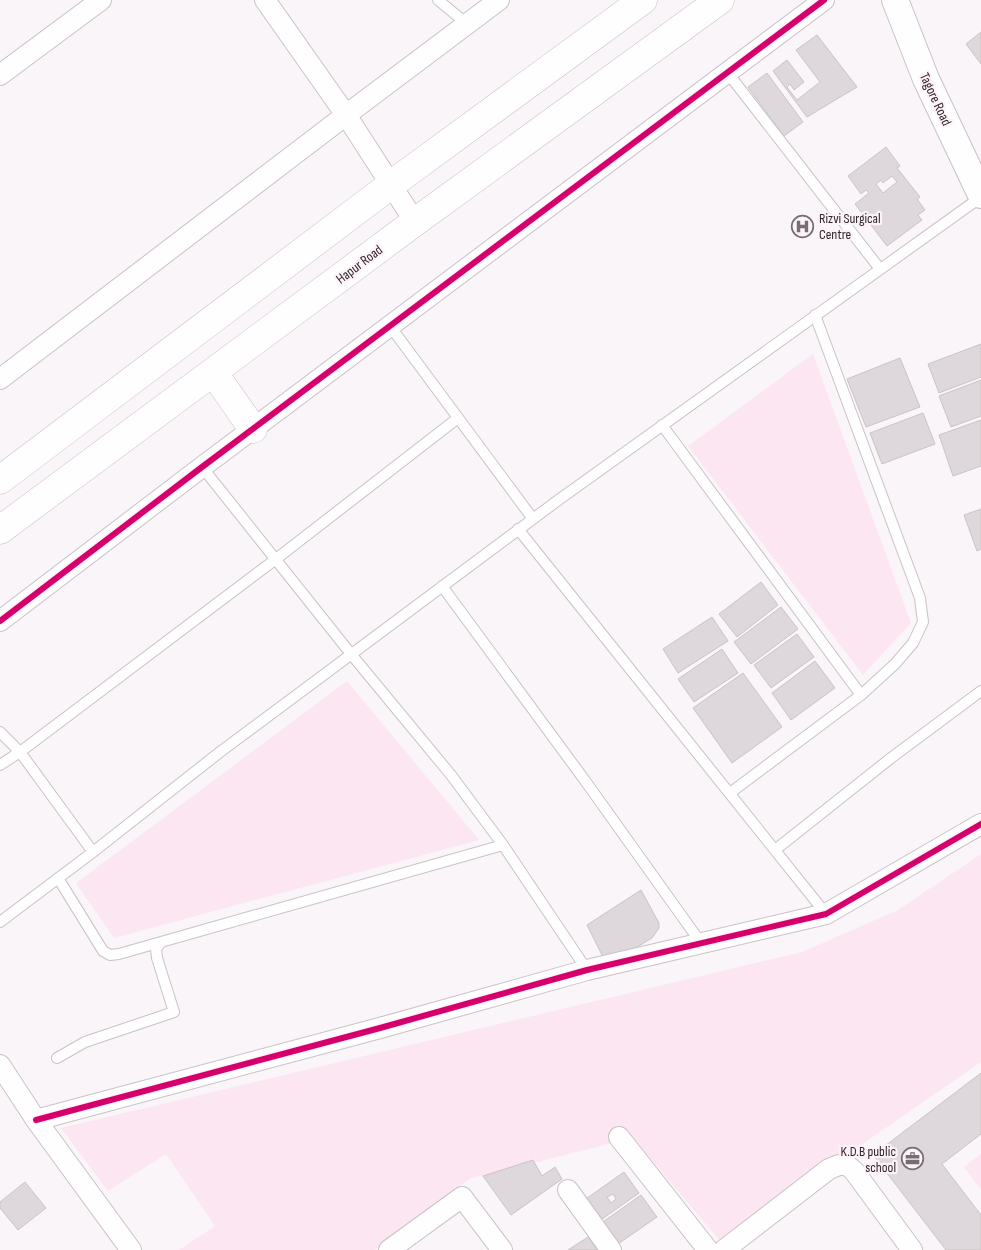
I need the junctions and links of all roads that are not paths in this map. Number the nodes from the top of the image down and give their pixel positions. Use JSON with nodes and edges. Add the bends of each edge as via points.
{"nodes":[{"id":1,"x":101,"y":0,"type":"edge"},
{"id":2,"x":265,"y":0,"type":"edge"},
{"id":3,"x":438,"y":0,"type":"edge"},
{"id":4,"x":499,"y":0,"type":"edge"},
{"id":5,"x":643,"y":0,"type":"edge"},
{"id":6,"x":720,"y":0,"type":"edge"},
{"id":7,"x":824,"y":0,"type":"edge"},
{"id":8,"x":895,"y":0,"type":"edge"},
{"id":9,"x":467,"y":24,"type":"junction"},
{"id":10,"x":728,"y":72,"type":"junction"},
{"id":11,"x":0,"y":75,"type":"edge"},
{"id":12,"x":350,"y":120,"type":"junction"},
{"id":13,"x":392,"y":184,"type":"junction"},
{"id":14,"x":981,"y":196,"type":"edge"},
{"id":15,"x":415,"y":222,"type":"junction"},
{"id":16,"x":880,"y":269,"type":"junction"},
{"id":17,"x":816,"y":315,"type":"junction"},
{"id":18,"x":390,"y":326,"type":"junction"},
{"id":19,"x":213,"y":372,"type":"junction"},
{"id":20,"x":0,"y":379,"type":"edge"},
{"id":21,"x":458,"y":418,"type":"junction"},
{"id":22,"x":662,"y":425,"type":"junction"},
{"id":23,"x":253,"y":429,"type":"junction"},
{"id":24,"x":202,"y":467,"type":"junction"},
{"id":25,"x":0,"y":480,"type":"edge"},
{"id":26,"x":533,"y":519,"type":"junction"},
{"id":27,"x":518,"y":529,"type":"junction"},
{"id":28,"x":0,"y":530,"type":"edge"},
{"id":29,"x":276,"y":559,"type":"junction"},
{"id":30,"x":442,"y":586,"type":"junction"},
{"id":31,"x":0,"y":621,"type":"edge"},
{"id":32,"x":351,"y":654,"type":"junction"},
{"id":33,"x":981,"y":691,"type":"edge"},
{"id":34,"x":861,"y":694,"type":"junction"},
{"id":35,"x":0,"y":732,"type":"edge"},
{"id":36,"x":20,"y":752,"type":"junction"},
{"id":37,"x":0,"y":766,"type":"edge"},
{"id":38,"x":730,"y":793,"type":"junction"},
{"id":39,"x":981,"y":824,"type":"edge"},
{"id":40,"x":503,"y":845,"type":"junction"},
{"id":41,"x":775,"y":850,"type":"junction"},
{"id":42,"x":93,"y":852,"type":"junction"},
{"id":43,"x":58,"y":878,"type":"junction"},
{"id":44,"x":826,"y":914,"type":"junction"},
{"id":45,"x":0,"y":922,"type":"edge"},
{"id":46,"x":160,"y":942,"type":"junction"},
{"id":47,"x":701,"y":943,"type":"junction"},
{"id":48,"x":587,"y":970,"type":"junction"},
{"id":49,"x":57,"y":1058,"type":"dead end"},
{"id":50,"x":0,"y":1065,"type":"edge"},
{"id":51,"x":36,"y":1120,"type":"junction"},
{"id":52,"x":619,"y":1137,"type":"dead end"},
{"id":53,"x":568,"y":1190,"type":"dead end"},
{"id":54,"x":131,"y":1250,"type":"edge"},
{"id":55,"x":389,"y":1250,"type":"edge"},
{"id":56,"x":502,"y":1250,"type":"edge"},
{"id":57,"x":611,"y":1250,"type":"edge"},
{"id":58,"x":708,"y":1250,"type":"edge"},
{"id":59,"x":724,"y":1250,"type":"edge"},
{"id":60,"x":912,"y":1250,"type":"edge"}],
"edges":[{"from":1,"to":11,"type":"street"},
{"from":2,"to":12,"type":"street"},
{"from":3,"to":9,"type":"lane"},
{"from":4,"to":9,"type":"street"},
{"from":5,"to":13,"type":"main road"},
{"from":6,"to":15,"type":"main road","name":"Hapur Road"},
{"from":7,"to":10,"type":"street"},
{"from":8,"to":14,"type":"street","name":"Tagore Road","via":[[926,79]]},
{"from":9,"to":12,"type":"street"},
{"from":10,"to":16,"type":"lane"},
{"from":10,"to":18,"type":"street"},
{"from":12,"to":13,"type":"street"},
{"from":12,"to":20,"type":"street"},
{"from":13,"to":15,"type":"street"},
{"from":13,"to":25,"type":"main road"},
{"from":14,"to":16,"type":"lane"},
{"from":15,"to":19,"type":"main road","name":"Hapur Road"},
{"from":16,"to":17,"type":"lane"},
{"from":17,"to":22,"type":"lane"},
{"from":17,"to":34,"type":"lane","via":[[920,598],[923,622],[913,643],[895,664]]},
{"from":18,"to":21,"type":"lane"},
{"from":18,"to":23,"type":"street"},
{"from":19,"to":23,"type":"main road"},
{"from":19,"to":28,"type":"main road","name":"Hapur Road"},
{"from":21,"to":26,"type":"lane"},
{"from":21,"to":29,"type":"lane"},
{"from":22,"to":26,"type":"lane"},
{"from":22,"to":34,"type":"lane"},
{"from":23,"to":24,"type":"street"},
{"from":24,"to":29,"type":"lane"},
{"from":24,"to":31,"type":"street"},
{"from":26,"to":27,"type":"lane"},
{"from":27,"to":30,"type":"lane"},
{"from":27,"to":38,"type":"lane"},
{"from":29,"to":32,"type":"lane"},
{"from":29,"to":36,"type":"lane"},
{"from":30,"to":32,"type":"lane"},
{"from":30,"to":47,"type":"lane"},
{"from":32,"to":40,"type":"lane","via":[[451,775]]},
{"from":32,"to":42,"type":"lane"},
{"from":33,"to":41,"type":"lane"},
{"from":34,"to":38,"type":"lane"},
{"from":35,"to":36,"type":"lane"},
{"from":36,"to":37,"type":"lane"},
{"from":36,"to":42,"type":"lane"},
{"from":38,"to":41,"type":"lane"},
{"from":39,"to":44,"type":"street"},
{"from":40,"to":46,"type":"lane"},
{"from":40,"to":48,"type":"lane"},
{"from":41,"to":44,"type":"lane"},
{"from":42,"to":43,"type":"lane"},
{"from":43,"to":45,"type":"lane"},
{"from":43,"to":46,"type":"lane","via":[[103,951],[110,955],[119,954]]},
{"from":44,"to":47,"type":"street"},
{"from":46,"to":49,"type":"lane","via":[[156,958],[174,1012],[85,1042]]},
{"from":47,"to":48,"type":"street"},
{"from":48,"to":51,"type":"street"},
{"from":50,"to":51,"type":"street"},
{"from":51,"to":54,"type":"street"},
{"from":52,"to":58,"type":"street"},
{"from":53,"to":57,"type":"street"},
{"from":55,"to":56,"type":"street","via":[[462,1197]]},
{"from":59,"to":60,"type":"street","via":[[829,1169],[839,1165],[847,1165],[854,1171]]}]}
